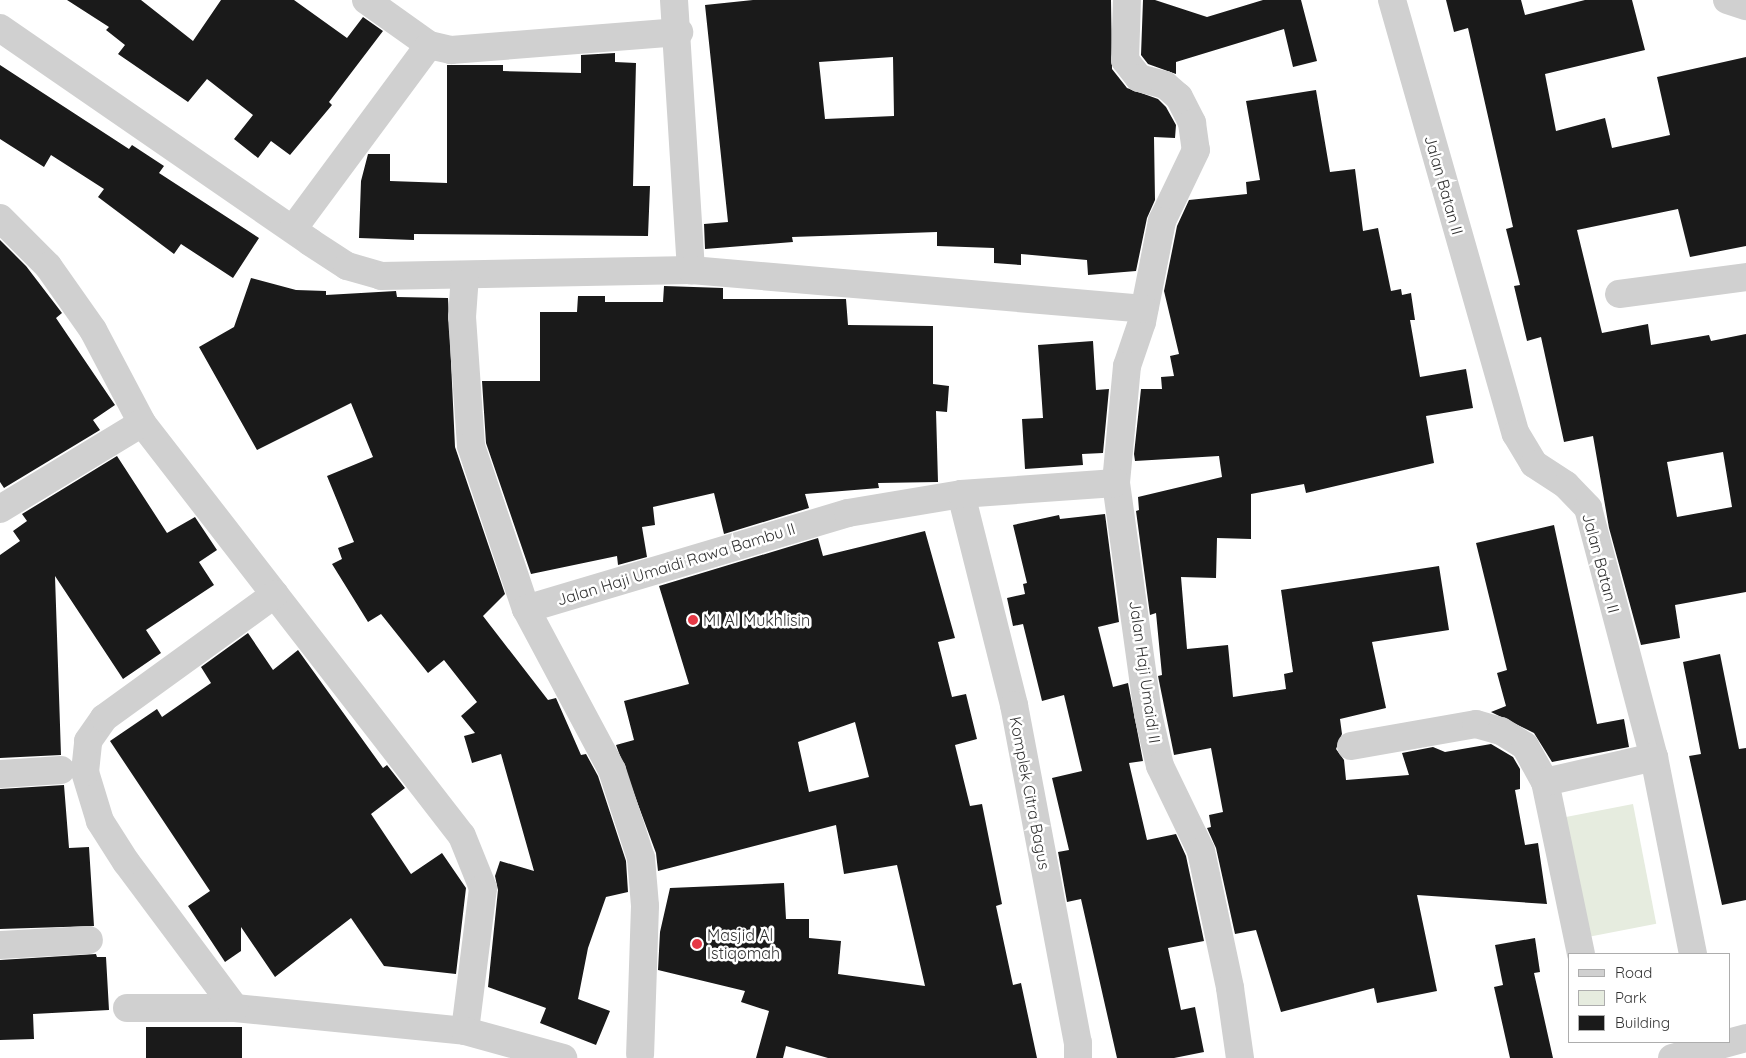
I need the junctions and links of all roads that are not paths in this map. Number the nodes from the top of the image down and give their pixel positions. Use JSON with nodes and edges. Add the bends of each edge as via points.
{"nodes":[{"id":1,"x":366,"y":0,"type":"edge"},
{"id":2,"x":674,"y":0,"type":"edge"},
{"id":3,"x":1127,"y":0,"type":"edge"},
{"id":4,"x":1392,"y":0,"type":"edge"},
{"id":5,"x":1728,"y":0,"type":"edge"},
{"id":6,"x":1746,"y":6,"type":"edge"},
{"id":7,"x":0,"y":28,"type":"edge"},
{"id":8,"x":679,"y":32,"type":"junction"},
{"id":9,"x":429,"y":45,"type":"junction"},
{"id":10,"x":0,"y":218,"type":"edge"},
{"id":11,"x":293,"y":230,"type":"junction"},
{"id":12,"x":691,"y":270,"type":"junction"},
{"id":13,"x":465,"y":275,"type":"junction"},
{"id":14,"x":1746,"y":277,"type":"edge"},
{"id":15,"x":1619,"y":294,"type":"dead end"},
{"id":16,"x":1144,"y":308,"type":"junction"},
{"id":17,"x":142,"y":424,"type":"junction"},
{"id":18,"x":1116,"y":483,"type":"junction"},
{"id":19,"x":961,"y":494,"type":"junction"},
{"id":20,"x":0,"y":509,"type":"edge"},
{"id":21,"x":275,"y":594,"type":"junction"},
{"id":22,"x":526,"y":608,"type":"junction"},
{"id":23,"x":1351,"y":746,"type":"dead end"},
{"id":24,"x":1654,"y":757,"type":"junction"},
{"id":25,"x":61,"y":770,"type":"dead end"},
{"id":26,"x":0,"y":774,"type":"edge"},
{"id":27,"x":1545,"y":782,"type":"junction"},
{"id":28,"x":89,"y":940,"type":"dead end"},
{"id":29,"x":0,"y":945,"type":"edge"},
{"id":30,"x":1580,"y":953,"type":"edge"},
{"id":31,"x":1693,"y":953,"type":"edge"},
{"id":32,"x":126,"y":1008,"type":"dead end"},
{"id":33,"x":235,"y":1008,"type":"junction"},
{"id":34,"x":465,"y":1031,"type":"junction"},
{"id":35,"x":1746,"y":1038,"type":"edge"},
{"id":36,"x":1731,"y":1041,"type":"edge"},
{"id":37,"x":1712,"y":1044,"type":"edge"},
{"id":38,"x":638,"y":1057,"type":"edge"},
{"id":39,"x":562,"y":1058,"type":"edge"},
{"id":40,"x":1078,"y":1058,"type":"edge"},
{"id":41,"x":1240,"y":1058,"type":"edge"},
{"id":42,"x":1672,"y":1058,"type":"edge"}],
"edges":[{"from":1,"to":9,"type":"street"},
{"from":2,"to":8,"type":"street"},
{"from":3,"to":16,"type":"street","via":[[1123,42],[1130,72],[1165,85],[1176,93],[1195,135],[1192,164],[1174,192],[1162,221]]},
{"from":4,"to":24,"type":"street","name":"Jalan Batan II","via":[[1516,434],[1534,464],[1566,485],[1588,508]]},
{"from":5,"to":6,"type":"street"},
{"from":7,"to":11,"type":"street"},
{"from":8,"to":9,"type":"street","via":[[479,51]]},
{"from":8,"to":12,"type":"street"},
{"from":9,"to":11,"type":"street"},
{"from":10,"to":17,"type":"street","via":[[48,266],[93,330]]},
{"from":11,"to":13,"type":"street","via":[[347,266],[381,276]]},
{"from":12,"to":13,"type":"street"},
{"from":12,"to":16,"type":"street"},
{"from":13,"to":22,"type":"street","via":[[462,317],[471,446]]},
{"from":14,"to":15,"type":"street"},
{"from":16,"to":18,"type":"street","via":[[1122,388]]},
{"from":17,"to":20,"type":"street"},
{"from":17,"to":21,"type":"street"},
{"from":18,"to":19,"type":"street","name":"Jalan Haji Umaidi Rawa Bambu II"},
{"from":18,"to":41,"type":"street","name":"Jalan Haji Umaidi II","via":[[1148,714],[1160,766],[1201,851],[1230,988]]},
{"from":19,"to":22,"type":"street","name":"Jalan Haji Umaidi Rawa Bambu II","via":[[848,513]]},
{"from":19,"to":40,"type":"street","name":"Komplek Citra Bagus","via":[[1014,706],[1078,1043]]},
{"from":21,"to":33,"type":"street","via":[[104,718],[88,741],[85,772],[100,821],[126,862]]},
{"from":21,"to":34,"type":"street","via":[[462,836],[476,862],[483,888]]},
{"from":22,"to":38,"type":"street","via":[[612,770],[641,858],[645,906]]},
{"from":23,"to":27,"type":"street","via":[[1476,724],[1501,731],[1525,746]]},
{"from":24,"to":27,"type":"street"},
{"from":24,"to":31,"type":"street","name":"Jalan Batan II"},
{"from":25,"to":26,"type":"street"},
{"from":27,"to":30,"type":"street"},
{"from":28,"to":29,"type":"street"},
{"from":32,"to":33,"type":"street"},
{"from":33,"to":34,"type":"street"},
{"from":34,"to":39,"type":"street"},
{"from":35,"to":36,"type":"street"},
{"from":37,"to":42,"type":"street"}]}
